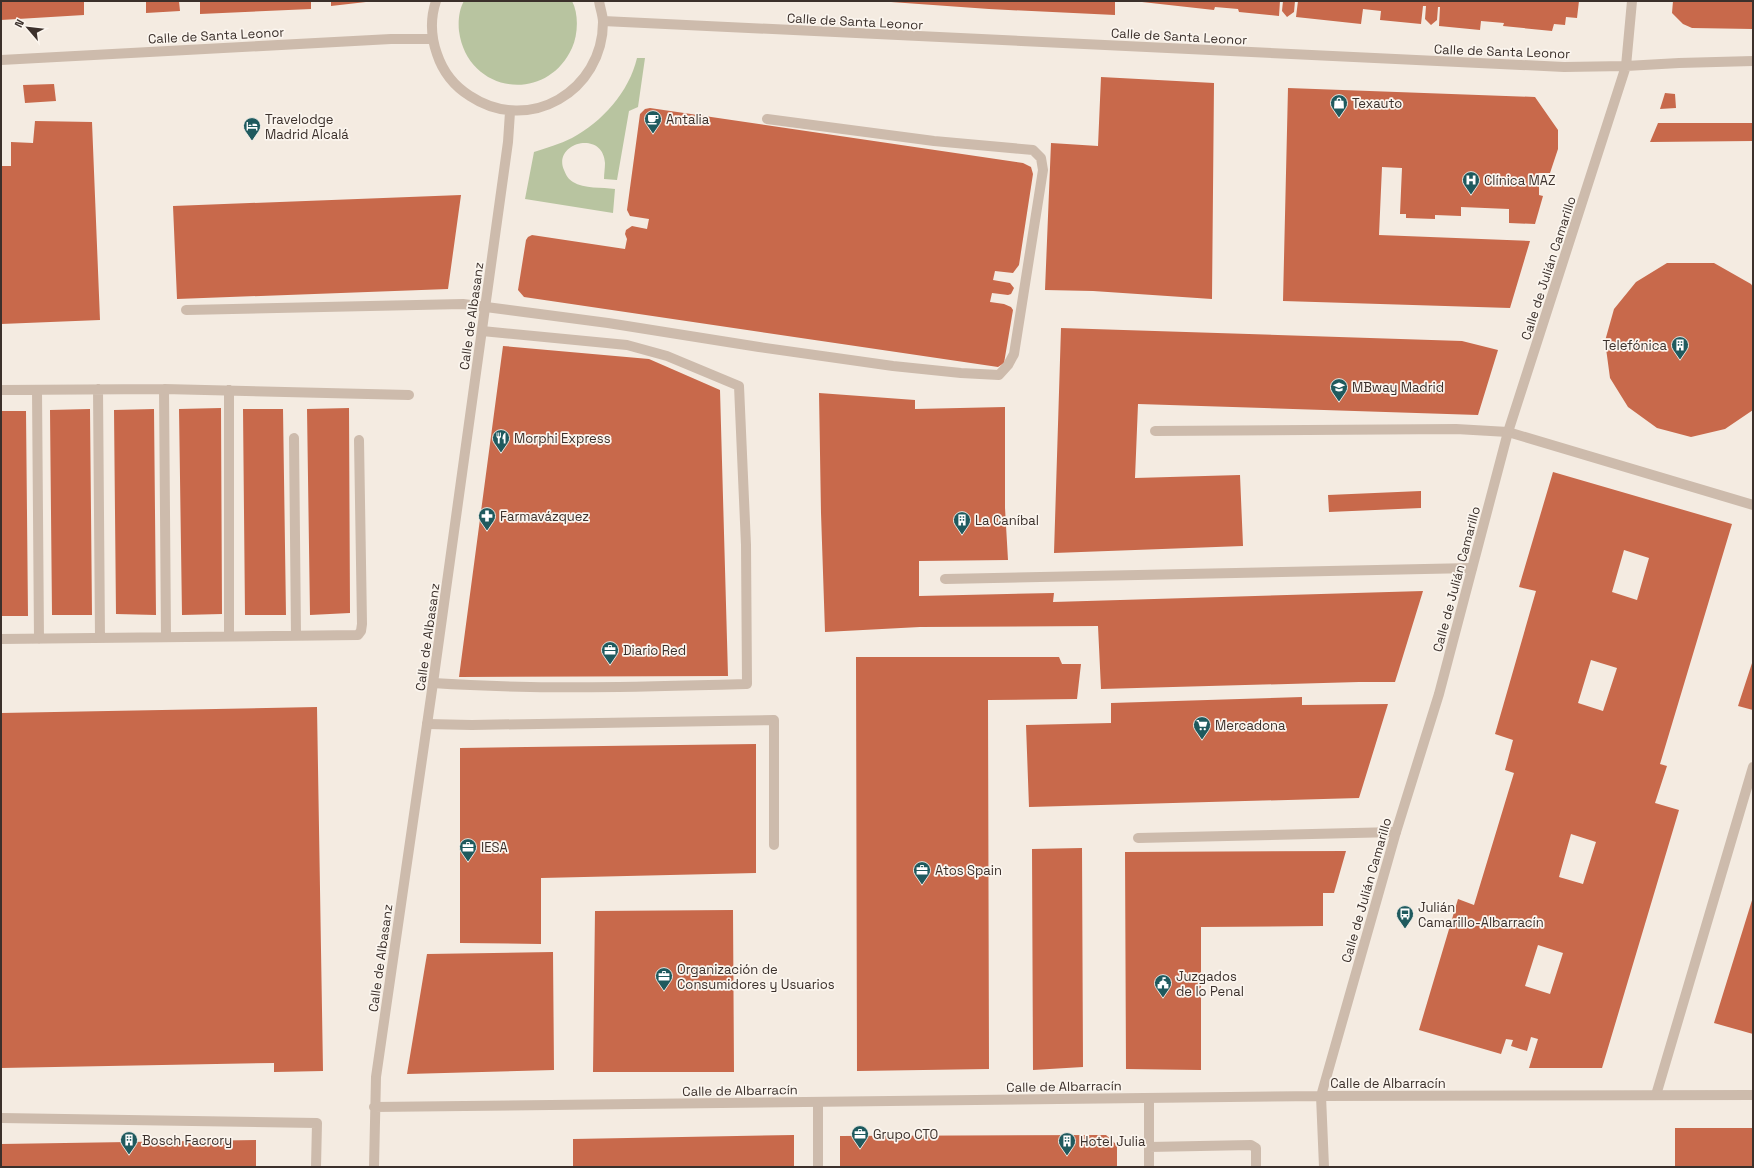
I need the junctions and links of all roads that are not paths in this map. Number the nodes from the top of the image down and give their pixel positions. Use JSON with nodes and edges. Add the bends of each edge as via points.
{"nodes":[{"id":1,"x":436,"y":1,"type":"edge"},
{"id":2,"x":599,"y":1,"type":"edge"},
{"id":3,"x":1632,"y":1,"type":"edge"},
{"id":4,"x":603,"y":21,"type":"junction"},
{"id":5,"x":432,"y":39,"type":"junction"},
{"id":6,"x":1,"y":60,"type":"edge"},
{"id":7,"x":1753,"y":61,"type":"edge"},
{"id":8,"x":1626,"y":66,"type":"junction"},
{"id":9,"x":510,"y":112,"type":"junction"},
{"id":10,"x":767,"y":119,"type":"dead end"},
{"id":11,"x":486,"y":306,"type":"junction"},
{"id":12,"x":186,"y":310,"type":"dead end"},
{"id":13,"x":482,"y":331,"type":"junction"},
{"id":14,"x":98,"y":389,"type":"junction"},
{"id":15,"x":164,"y":389,"type":"junction"},
{"id":16,"x":1,"y":390,"type":"edge"},
{"id":17,"x":37,"y":390,"type":"junction"},
{"id":18,"x":229,"y":390,"type":"junction"},
{"id":19,"x":408,"y":395,"type":"dead end"},
{"id":20,"x":1155,"y":431,"type":"dead end"},
{"id":21,"x":1508,"y":432,"type":"junction"},
{"id":22,"x":294,"y":438,"type":"dead end"},
{"id":23,"x":359,"y":440,"type":"dead end"},
{"id":24,"x":1753,"y":505,"type":"edge"},
{"id":25,"x":1472,"y":568,"type":"junction"},
{"id":26,"x":944,"y":579,"type":"dead end"},
{"id":27,"x":296,"y":635,"type":"junction"},
{"id":28,"x":229,"y":636,"type":"junction"},
{"id":29,"x":166,"y":637,"type":"junction"},
{"id":30,"x":100,"y":638,"type":"junction"},
{"id":31,"x":1,"y":639,"type":"edge"},
{"id":32,"x":39,"y":639,"type":"junction"},
{"id":33,"x":433,"y":683,"type":"junction"},
{"id":34,"x":427,"y":724,"type":"junction"},
{"id":35,"x":1753,"y":766,"type":"edge"},
{"id":36,"x":1396,"y":832,"type":"junction"},
{"id":37,"x":1138,"y":838,"type":"dead end"},
{"id":38,"x":774,"y":845,"type":"dead end"},
{"id":39,"x":1753,"y":1094,"type":"edge"},
{"id":40,"x":1656,"y":1095,"type":"junction"},
{"id":41,"x":1321,"y":1096,"type":"junction"},
{"id":42,"x":1149,"y":1098,"type":"junction"},
{"id":43,"x":818,"y":1102,"type":"junction"},
{"id":44,"x":374,"y":1107,"type":"junction"},
{"id":45,"x":1,"y":1118,"type":"edge"},
{"id":46,"x":1149,"y":1147,"type":"junction"},
{"id":47,"x":316,"y":1167,"type":"edge"},
{"id":48,"x":374,"y":1167,"type":"edge"},
{"id":49,"x":818,"y":1167,"type":"edge"},
{"id":50,"x":1149,"y":1167,"type":"edge"},
{"id":51,"x":1256,"y":1167,"type":"edge"},
{"id":52,"x":1324,"y":1167,"type":"edge"}],
"edges":[{"from":1,"to":5,"type":"street","via":[[432,12]]},
{"from":2,"to":4,"type":"street"},
{"from":3,"to":8,"type":"street","name":"Calle de Julián Camarillo"},
{"from":4,"to":8,"type":"street","name":"Calle de Santa Leonor","via":[[1564,67]]},
{"from":4,"to":9,"type":"street","via":[[600,50],[587,76],[566,97],[540,109]]},
{"from":5,"to":6,"type":"street","name":"Calle de Santa Leonor"},
{"from":5,"to":9,"type":"street","via":[[441,66],[459,89],[482,105]]},
{"from":7,"to":8,"type":"street","name":"Calle de Santa Leonor"},
{"from":8,"to":21,"type":"street","name":"Calle de Julián Camarillo"},
{"from":9,"to":11,"type":"street","name":"Calle de Albasanz"},
{"from":10,"to":11,"type":"street","via":[[934,141],[1033,150],[1041,158],[1043,170],[1014,354],[999,375],[893,366]]},
{"from":11,"to":12,"type":"street","via":[[455,304]]},
{"from":11,"to":13,"type":"street","name":"Calle de Albasanz"},
{"from":13,"to":33,"type":"street","name":"Calle de Albasanz"},
{"from":13,"to":33,"type":"street","via":[[626,345],[667,356],[739,386],[746,545],[746,684],[501,687]]},
{"from":14,"to":15,"type":"street"},
{"from":14,"to":17,"type":"street"},
{"from":14,"to":30,"type":"street"},
{"from":15,"to":18,"type":"street"},
{"from":15,"to":29,"type":"street"},
{"from":16,"to":17,"type":"street"},
{"from":17,"to":32,"type":"street"},
{"from":18,"to":19,"type":"street"},
{"from":18,"to":28,"type":"street"},
{"from":20,"to":21,"type":"street","via":[[1456,429]]},
{"from":21,"to":24,"type":"street"},
{"from":21,"to":25,"type":"street","name":"Calle de Julián Camarillo"},
{"from":22,"to":27,"type":"street"},
{"from":23,"to":27,"type":"street","via":[[361,631],[358,635]]},
{"from":25,"to":26,"type":"street"},
{"from":25,"to":36,"type":"street","name":"Calle de Julián Camarillo","via":[[1439,694]]},
{"from":27,"to":28,"type":"street"},
{"from":28,"to":29,"type":"street"},
{"from":29,"to":30,"type":"street"},
{"from":30,"to":32,"type":"street"},
{"from":31,"to":32,"type":"street"},
{"from":33,"to":34,"type":"street","name":"Calle de Albasanz"},
{"from":34,"to":38,"type":"street","via":[[774,720]]},
{"from":34,"to":44,"type":"street","name":"Calle de Albasanz","via":[[376,1077]]},
{"from":35,"to":40,"type":"street"},
{"from":36,"to":37,"type":"street"},
{"from":36,"to":41,"type":"street","name":"Calle de Julián Camarillo"},
{"from":39,"to":40,"type":"street","name":"Calle de Albarracín"},
{"from":40,"to":41,"type":"street","name":"Calle de Albarracín"},
{"from":41,"to":42,"type":"street","name":"Calle de Albarracín"},
{"from":41,"to":52,"type":"street","name":"Calle de Julián Camarillo"},
{"from":42,"to":43,"type":"street","name":"Calle de Albarracín"},
{"from":42,"to":46,"type":"street"},
{"from":43,"to":44,"type":"street","name":"Calle de Albarracín"},
{"from":43,"to":49,"type":"street"},
{"from":44,"to":48,"type":"street","name":"Calle de Albasanz"},
{"from":45,"to":47,"type":"street","via":[[317,1123]]},
{"from":46,"to":50,"type":"street"},
{"from":46,"to":51,"type":"street","via":[[1251,1145],[1256,1148]]}]}
